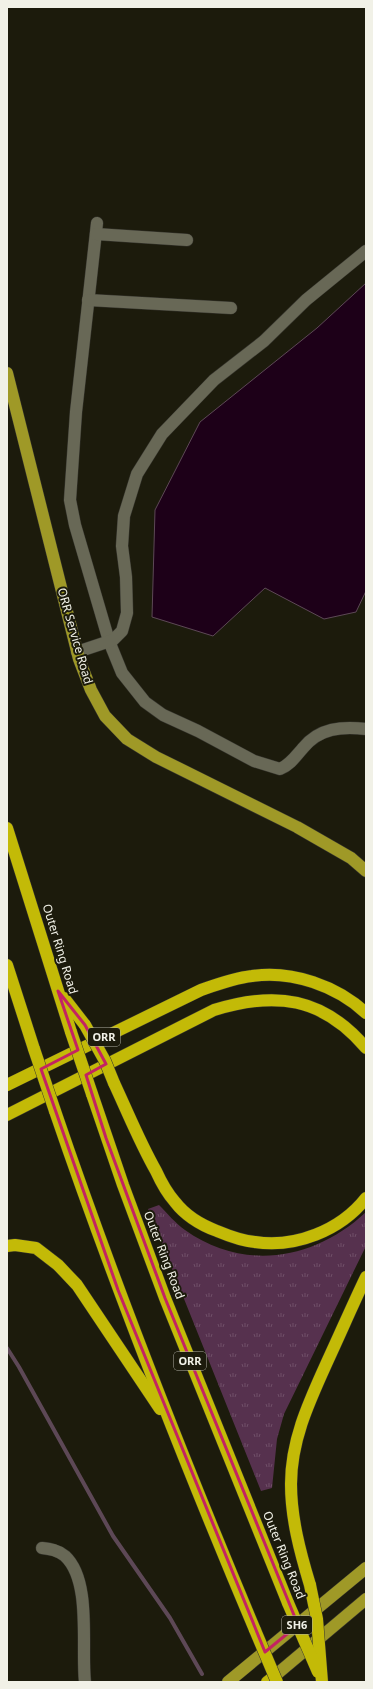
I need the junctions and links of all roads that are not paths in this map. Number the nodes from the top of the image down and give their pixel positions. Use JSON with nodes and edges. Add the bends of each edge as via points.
{"nodes":[{"id":1,"x":187,"y":240,"type":"dead end"},
{"id":2,"x":366,"y":251,"type":"edge"},
{"id":3,"x":88,"y":300,"type":"junction"},
{"id":4,"x":230,"y":308,"type":"dead end"},
{"id":5,"x":7,"y":373,"type":"edge"},
{"id":6,"x":109,"y":641,"type":"junction"},
{"id":7,"x":77,"y":652,"type":"junction"},
{"id":8,"x":366,"y":729,"type":"edge"},
{"id":9,"x":7,"y":828,"type":"edge"},
{"id":10,"x":366,"y":871,"type":"edge"},
{"id":11,"x":7,"y":966,"type":"edge"},
{"id":12,"x":58,"y":991,"type":"junction"},
{"id":13,"x":366,"y":1013,"type":"edge"},
{"id":14,"x":366,"y":1048,"type":"edge"},
{"id":15,"x":7,"y":1085,"type":"edge"},
{"id":16,"x":7,"y":1115,"type":"edge"},
{"id":17,"x":366,"y":1198,"type":"edge"},
{"id":18,"x":7,"y":1246,"type":"edge"},
{"id":19,"x":366,"y":1276,"type":"edge"},
{"id":20,"x":173,"y":1428,"type":"junction"},
{"id":21,"x":42,"y":1548,"type":"dead end"},
{"id":22,"x":366,"y":1568,"type":"edge"},
{"id":23,"x":366,"y":1599,"type":"edge"},
{"id":24,"x":271,"y":1681,"type":"edge"},
{"id":25,"x":85,"y":1682,"type":"edge"},
{"id":26,"x":228,"y":1682,"type":"edge"},
{"id":27,"x":322,"y":1682,"type":"edge"}],
"edges":[{"from":1,"to":3,"type":"street","via":[[96,229]]},
{"from":2,"to":6,"type":"street","via":[[306,300],[264,341],[214,380],[162,434],[137,474],[124,516],[122,546],[127,613],[122,631]]},
{"from":3,"to":4,"type":"street"},
{"from":3,"to":6,"type":"street","via":[[70,500]]},
{"from":5,"to":7,"type":"main road","name":"ORR Service Road"},
{"from":6,"to":7,"type":"street"},
{"from":6,"to":8,"type":"street","via":[[122,673],[145,702],[163,715],[254,761],[280,770],[308,741],[321,732],[352,727]]},
{"from":7,"to":10,"type":"main road","name":"ORR Service Road","via":[[91,690],[105,716],[128,738],[156,757],[297,827],[350,858]]},
{"from":9,"to":12,"type":"highway","name":"Outer Ring Road","number":"ORR"},
{"from":11,"to":20,"type":"highway","bridge":true,"via":[[84,1198]]},
{"from":12,"to":17,"type":"highway","bridge":true,"via":[[85,1025],[99,1048],[146,1153],[174,1202],[189,1216],[230,1236],[277,1244],[300,1240],[325,1231],[346,1218]]},
{"from":12,"to":27,"type":"highway","name":"Outer Ring Road","number":"ORR","bridge":true,"via":[[123,1185],[165,1298]]},
{"from":13,"to":15,"type":"highway","number":"ORR","via":[[343,995],[303,979],[253,976],[225,981],[201,990]]},
{"from":14,"to":16,"type":"highway","number":"ORR","via":[[356,1035],[321,1010],[279,1000],[237,1003],[214,1010]]},
{"from":18,"to":20,"type":"highway","via":[[36,1248],[58,1265],[77,1285]]},
{"from":19,"to":27,"type":"highway","bridge":true,"via":[[310,1399],[297,1436],[291,1483],[300,1549],[317,1619]]},
{"from":20,"to":24,"type":"highway","bridge":true,"via":[[255,1630]]},
{"from":21,"to":25,"type":"street","via":[[56,1550],[64,1556],[72,1565],[78,1580],[82,1595]]},
{"from":22,"to":26,"type":"main road","number":"SH6"},
{"from":23,"to":24,"type":"main road","number":"SH6"}]}
